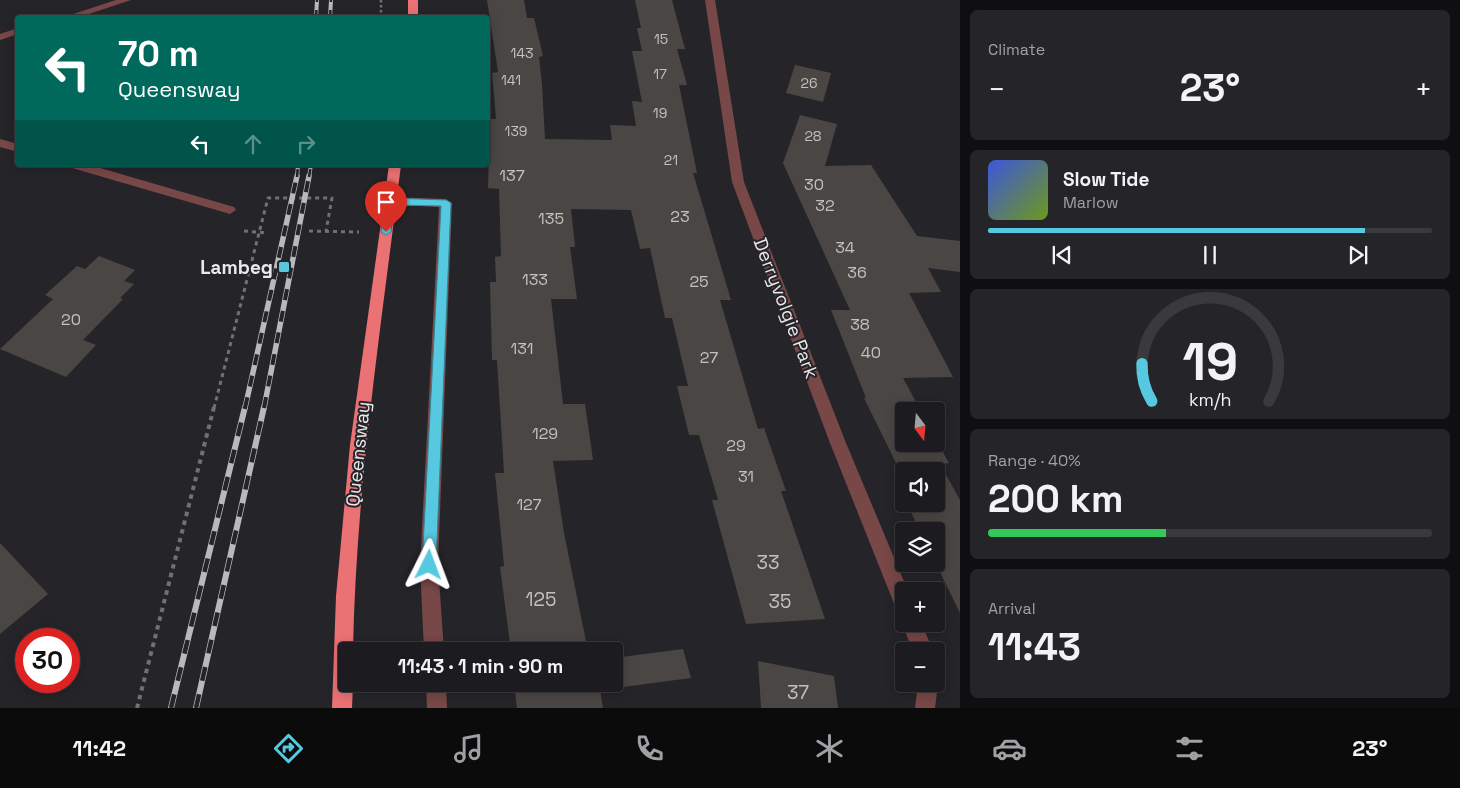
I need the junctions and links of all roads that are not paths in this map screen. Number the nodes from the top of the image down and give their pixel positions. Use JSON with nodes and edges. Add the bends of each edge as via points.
{"nodes":[{"id":1,"x":126,"y":0,"type":"edge"},
{"id":2,"x":413,"y":0,"type":"edge"},
{"id":3,"x":710,"y":0,"type":"edge"},
{"id":4,"x":76,"y":15,"type":"edge"},
{"id":5,"x":413,"y":15,"type":"edge"},
{"id":6,"x":15,"y":32,"type":"edge"},
{"id":7,"x":0,"y":36,"type":"edge"},
{"id":8,"x":0,"y":143,"type":"edge"},
{"id":9,"x":15,"y":147,"type":"edge"},
{"id":10,"x":83,"y":167,"type":"edge"},
{"id":11,"x":395,"y":167,"type":"edge"},
{"id":12,"x":390,"y":202,"type":"junction"},
{"id":13,"x":230,"y":210,"type":"dead end"},
{"id":14,"x":895,"y":582,"type":"edge"},
{"id":15,"x":433,"y":642,"type":"edge"},
{"id":16,"x":436,"y":692,"type":"edge"},
{"id":17,"x":927,"y":692,"type":"edge"},
{"id":18,"x":342,"y":708,"type":"edge"},
{"id":19,"x":437,"y":708,"type":"edge"},
{"id":20,"x":925,"y":708,"type":"edge"}],
"edges":[{"from":1,"to":4,"type":"street"},
{"from":2,"to":5,"type":"highway"},
{"from":3,"to":14,"type":"street","name":"Derryvolgie Park","via":[[738,182]]},
{"from":6,"to":7,"type":"street"},
{"from":8,"to":9,"type":"street"},
{"from":10,"to":13,"type":"street"},
{"from":11,"to":12,"type":"highway","name":"Queensway"},
{"from":12,"to":15,"type":"street","via":[[446,203],[429,565]]},
{"from":12,"to":18,"type":"highway","name":"Queensway","via":[[358,444],[345,596]]},
{"from":16,"to":19,"type":"street"},
{"from":17,"to":20,"type":"street"}]}
